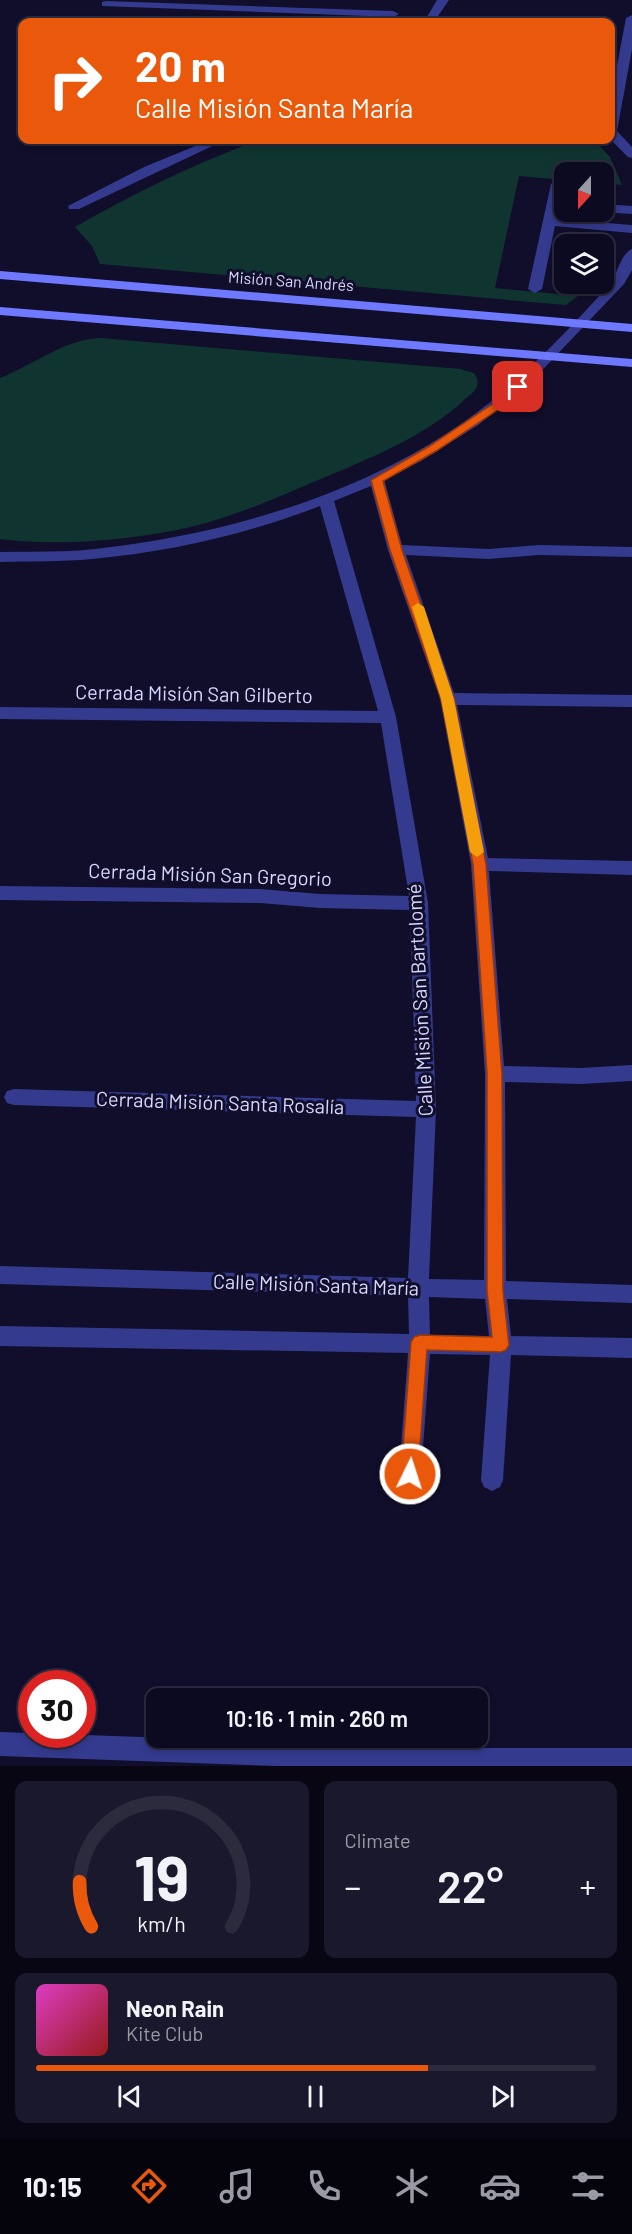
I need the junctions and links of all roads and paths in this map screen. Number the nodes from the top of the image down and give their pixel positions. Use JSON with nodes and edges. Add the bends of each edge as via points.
{"nodes":[{"id":1,"x":443,"y":0,"type":"edge"},
{"id":2,"x":133,"y":2,"type":"edge"},
{"id":3,"x":106,"y":4,"type":"dead end"},
{"id":4,"x":393,"y":15,"type":"edge"},
{"id":5,"x":432,"y":18,"type":"edge"},
{"id":6,"x":632,"y":18,"type":"edge"},
{"id":7,"x":615,"y":110,"type":"edge"},
{"id":8,"x":615,"y":136,"type":"edge"},
{"id":9,"x":210,"y":144,"type":"edge"},
{"id":10,"x":632,"y":154,"type":"edge"},
{"id":11,"x":74,"y":206,"type":"dead end"},
{"id":12,"x":614,"y":209,"type":"edge"},
{"id":13,"x":632,"y":210,"type":"edge"},
{"id":14,"x":554,"y":212,"type":"edge"},
{"id":15,"x":549,"y":222,"type":"junction"},
{"id":16,"x":632,"y":229,"type":"edge"},
{"id":17,"x":632,"y":253,"type":"edge"},
{"id":18,"x":0,"y":275,"type":"edge"},
{"id":19,"x":535,"y":289,"type":"dead end"},
{"id":20,"x":0,"y":311,"type":"edge"},
{"id":21,"x":579,"y":323,"type":"junction"},
{"id":22,"x":632,"y":328,"type":"edge"},
{"id":23,"x":551,"y":356,"type":"junction"},
{"id":24,"x":632,"y":363,"type":"edge"},
{"id":25,"x":377,"y":480,"type":"junction"},
{"id":26,"x":326,"y":501,"type":"junction"},
{"id":27,"x":396,"y":550,"type":"junction"},
{"id":28,"x":632,"y":552,"type":"edge"},
{"id":29,"x":0,"y":557,"type":"edge"},
{"id":30,"x":448,"y":699,"type":"junction"},
{"id":31,"x":632,"y":701,"type":"edge"},
{"id":32,"x":0,"y":713,"type":"edge"},
{"id":33,"x":388,"y":717,"type":"junction"},
{"id":34,"x":480,"y":864,"type":"junction"},
{"id":35,"x":632,"y":868,"type":"edge"},
{"id":36,"x":0,"y":893,"type":"edge"},
{"id":37,"x":419,"y":903,"type":"junction"},
{"id":38,"x":632,"y":1073,"type":"edge"},
{"id":39,"x":495,"y":1074,"type":"junction"},
{"id":40,"x":14,"y":1097,"type":"dead end"},
{"id":41,"x":426,"y":1110,"type":"junction"},
{"id":42,"x":0,"y":1275,"type":"edge"},
{"id":43,"x":418,"y":1289,"type":"junction"},
{"id":44,"x":495,"y":1291,"type":"junction"},
{"id":45,"x":632,"y":1294,"type":"edge"},
{"id":46,"x":0,"y":1336,"type":"edge"},
{"id":47,"x":420,"y":1342,"type":"junction"},
{"id":48,"x":501,"y":1345,"type":"junction"},
{"id":49,"x":632,"y":1348,"type":"edge"},
{"id":50,"x":410,"y":1474,"type":"dead end"},
{"id":51,"x":492,"y":1480,"type":"dead end"},
{"id":52,"x":0,"y":1744,"type":"edge"},
{"id":53,"x":632,"y":1760,"type":"edge"},
{"id":54,"x":454,"y":1763,"type":"edge"}],
"edges":[{"from":1,"to":5,"type":"street"},
{"from":2,"to":3,"type":"street"},
{"from":2,"to":4,"type":"street"},
{"from":6,"to":7,"type":"street"},
{"from":8,"to":10,"type":"street"},
{"from":9,"to":11,"type":"street"},
{"from":12,"to":13,"type":"street"},
{"from":14,"to":15,"type":"street"},
{"from":15,"to":16,"type":"street"},
{"from":15,"to":19,"type":"street"},
{"from":17,"to":21,"type":"street","via":[[620,280]]},
{"from":18,"to":21,"type":"street","name":"Misión San Andrés"},
{"from":20,"to":23,"type":"street"},
{"from":21,"to":22,"type":"street","name":"Misión San Andrés"},
{"from":21,"to":23,"type":"street"},
{"from":23,"to":24,"type":"street"},
{"from":23,"to":25,"type":"street","via":[[501,403]]},
{"from":25,"to":26,"type":"street"},
{"from":25,"to":27,"type":"street"},
{"from":26,"to":29,"type":"street","via":[[225,530],[158,544],[94,554]]},
{"from":26,"to":33,"type":"street","name":"Calle Misión San Bartolomé"},
{"from":27,"to":28,"type":"street","via":[[489,554],[539,550]]},
{"from":27,"to":30,"type":"street"},
{"from":30,"to":31,"type":"street"},
{"from":30,"to":34,"type":"street"},
{"from":32,"to":33,"type":"street","name":"Cerrada Misión San Gilberto"},
{"from":33,"to":37,"type":"street","name":"Calle Misión San Bartolomé"},
{"from":34,"to":35,"type":"street"},
{"from":34,"to":39,"type":"street"},
{"from":36,"to":37,"type":"street","name":"Cerrada Misión San Gregorio","via":[[260,896]]},
{"from":37,"to":41,"type":"street","name":"Calle Misión San Bartolomé"},
{"from":38,"to":39,"type":"street"},
{"from":39,"to":44,"type":"street"},
{"from":40,"to":41,"type":"street","name":"Cerrada Misión Santa Rosalía"},
{"from":41,"to":43,"type":"street","name":"Calle Misión San Bartolomé"},
{"from":42,"to":43,"type":"street","name":"Calle Misión Santa María"},
{"from":43,"to":44,"type":"street","name":"Calle Misión Santa María"},
{"from":43,"to":47,"type":"street","name":"Calle Misión San Bartolomé"},
{"from":44,"to":45,"type":"street","name":"Calle Misión Santa María"},
{"from":44,"to":48,"type":"street"},
{"from":46,"to":47,"type":"street"},
{"from":47,"to":48,"type":"street"},
{"from":47,"to":50,"type":"street","name":"Calle Misión San Bartolomé"},
{"from":48,"to":49,"type":"street"},
{"from":48,"to":51,"type":"street"},
{"from":52,"to":54,"type":"street"},
{"from":53,"to":54,"type":"street"}]}
